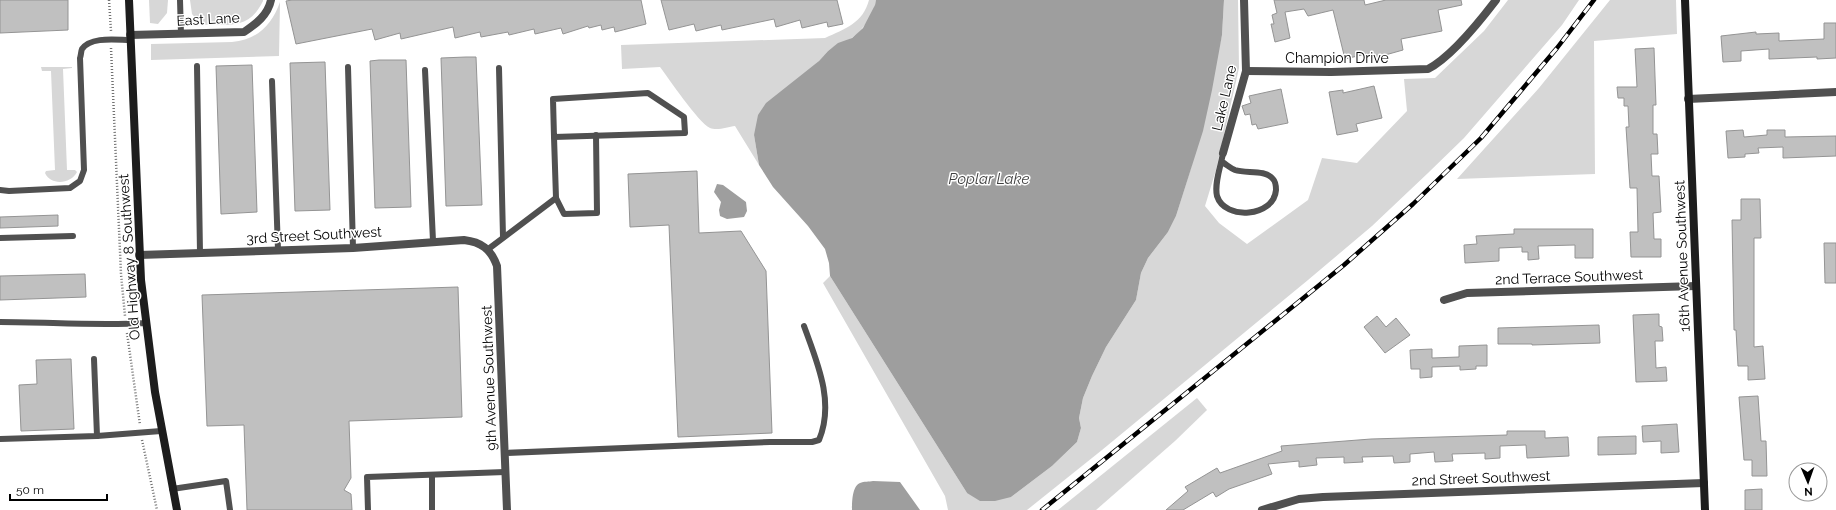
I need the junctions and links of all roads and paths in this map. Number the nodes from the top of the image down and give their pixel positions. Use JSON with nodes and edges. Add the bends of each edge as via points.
{"nodes":[{"id":1,"x":109,"y":0,"type":"edge"},
{"id":2,"x":129,"y":0,"type":"edge"},
{"id":3,"x":180,"y":0,"type":"edge"},
{"id":4,"x":271,"y":0,"type":"edge"},
{"id":5,"x":1244,"y":0,"type":"edge"},
{"id":6,"x":1496,"y":0,"type":"edge"},
{"id":7,"x":1685,"y":0,"type":"edge"},
{"id":8,"x":181,"y":34,"type":"junction"},
{"id":9,"x":130,"y":37,"type":"junction"},
{"id":10,"x":111,"y":41,"type":"junction"},
{"id":11,"x":197,"y":66,"type":"dead end"},
{"id":12,"x":348,"y":67,"type":"dead end"},
{"id":13,"x":499,"y":68,"type":"dead end"},
{"id":14,"x":425,"y":70,"type":"dead end"},
{"id":15,"x":1246,"y":72,"type":"junction"},
{"id":16,"x":272,"y":81,"type":"dead end"},
{"id":17,"x":1836,"y":92,"type":"edge"},
{"id":18,"x":1688,"y":99,"type":"junction"},
{"id":19,"x":596,"y":136,"type":"junction"},
{"id":20,"x":554,"y":137,"type":"junction"},
{"id":21,"x":1222,"y":157,"type":"junction"},
{"id":22,"x":0,"y":190,"type":"edge"},
{"id":23,"x":556,"y":198,"type":"junction"},
{"id":24,"x":73,"y":236,"type":"dead end"},
{"id":25,"x":503,"y":237,"type":"junction"},
{"id":26,"x":0,"y":238,"type":"edge"},
{"id":27,"x":433,"y":241,"type":"junction"},
{"id":28,"x":353,"y":248,"type":"junction"},
{"id":29,"x":278,"y":250,"type":"junction"},
{"id":30,"x":487,"y":250,"type":"junction"},
{"id":31,"x":200,"y":253,"type":"junction"},
{"id":32,"x":139,"y":255,"type":"junction"},
{"id":33,"x":1696,"y":286,"type":"junction"},
{"id":34,"x":1444,"y":300,"type":"dead end"},
{"id":35,"x":0,"y":322,"type":"edge"},
{"id":36,"x":146,"y":323,"type":"junction"},
{"id":37,"x":126,"y":324,"type":"junction"},
{"id":38,"x":804,"y":326,"type":"dead end"},
{"id":39,"x":94,"y":359,"type":"dead end"},
{"id":40,"x":161,"y":431,"type":"junction"},
{"id":41,"x":141,"y":433,"type":"junction"},
{"id":42,"x":97,"y":436,"type":"junction"},
{"id":43,"x":0,"y":439,"type":"edge"},
{"id":44,"x":505,"y":453,"type":"junction"},
{"id":45,"x":505,"y":472,"type":"junction"},
{"id":46,"x":432,"y":475,"type":"junction"},
{"id":47,"x":1704,"y":483,"type":"junction"},
{"id":48,"x":172,"y":489,"type":"junction"},
{"id":49,"x":157,"y":510,"type":"edge"},
{"id":50,"x":177,"y":510,"type":"edge"},
{"id":51,"x":230,"y":510,"type":"edge"},
{"id":52,"x":368,"y":510,"type":"edge"},
{"id":53,"x":432,"y":510,"type":"edge"},
{"id":54,"x":507,"y":510,"type":"edge"},
{"id":55,"x":1262,"y":510,"type":"edge"},
{"id":56,"x":1705,"y":510,"type":"edge"}],
"edges":[{"from":1,"to":10,"type":"path"},
{"from":2,"to":9,"type":"street","name":"Old Highway 8 Southwest"},
{"from":3,"to":8,"type":"lane"},
{"from":4,"to":8,"type":"street","name":"East Lane","via":[[265,15],[244,32]]},
{"from":5,"to":15,"type":"street","name":"Lake Lane"},
{"from":6,"to":15,"type":"street","name":"Champion Drive","via":[[1438,64],[1428,69]]},
{"from":7,"to":18,"type":"street","name":"16th Avenue Southwest"},
{"from":8,"to":9,"type":"street","name":"East Lane"},
{"from":9,"to":10,"type":"lane"},
{"from":9,"to":32,"type":"street","name":"Old Highway 8 Southwest"},
{"from":10,"to":22,"type":"lane","via":[[89,44],[82,49],[80,58],[84,170],[80,181],[70,188]]},
{"from":10,"to":37,"type":"path","via":[[121,274]]},
{"from":11,"to":31,"type":"lane"},
{"from":12,"to":28,"type":"lane"},
{"from":13,"to":25,"type":"lane"},
{"from":14,"to":27,"type":"lane"},
{"from":15,"to":21,"type":"street","name":"Lake Lane"},
{"from":16,"to":29,"type":"lane"},
{"from":17,"to":18,"type":"street"},
{"from":18,"to":33,"type":"street","name":"16th Avenue Southwest"},
{"from":19,"to":20,"type":"lane"},
{"from":19,"to":20,"type":"lane","via":[[684,133],[684,117],[648,93],[553,99]]},
{"from":19,"to":23,"type":"lane","via":[[597,213],[564,214]]},
{"from":20,"to":23,"type":"lane"},
{"from":21,"to":21,"type":"lane","via":[[1235,170],[1272,177],[1276,182],[1276,190],[1275,197],[1268,205],[1259,211],[1248,213],[1235,211],[1223,204],[1217,195]]},
{"from":23,"to":25,"type":"lane"},
{"from":24,"to":26,"type":"lane"},
{"from":25,"to":30,"type":"lane"},
{"from":27,"to":28,"type":"street","name":"3rd Street Southwest"},
{"from":27,"to":30,"type":"street","name":"3rd Street Southwest","via":[[479,242]]},
{"from":28,"to":29,"type":"street","name":"3rd Street Southwest"},
{"from":29,"to":31,"type":"street","name":"3rd Street Southwest"},
{"from":30,"to":44,"type":"street","name":"9th Avenue Southwest","via":[[494,256],[497,266]]},
{"from":31,"to":32,"type":"street","name":"3rd Street Southwest"},
{"from":32,"to":36,"type":"street","name":"Old Highway 8 Southwest"},
{"from":33,"to":34,"type":"street","name":"2nd Terrace Southwest","via":[[1467,293]]},
{"from":33,"to":47,"type":"street","name":"16th Avenue Southwest"},
{"from":35,"to":37,"type":"lane"},
{"from":36,"to":37,"type":"lane"},
{"from":36,"to":40,"type":"street","name":"Old Highway 8 Southwest"},
{"from":37,"to":41,"type":"path"},
{"from":38,"to":44,"type":"lane","via":[[823,377],[825,418],[819,440]]},
{"from":39,"to":42,"type":"lane"},
{"from":40,"to":41,"type":"lane"},
{"from":40,"to":48,"type":"street","name":"Old Highway 8 Southwest"},
{"from":41,"to":42,"type":"lane"},
{"from":41,"to":49,"type":"path"},
{"from":42,"to":43,"type":"lane"},
{"from":44,"to":45,"type":"street","name":"9th Avenue Southwest"},
{"from":45,"to":46,"type":"lane"},
{"from":45,"to":54,"type":"street","name":"9th Avenue Southwest"},
{"from":46,"to":52,"type":"lane","via":[[367,477]]},
{"from":46,"to":53,"type":"lane"},
{"from":47,"to":55,"type":"street","name":"2nd Street Southwest","via":[[1323,497],[1299,499]]},
{"from":47,"to":56,"type":"street","name":"16th Avenue Southwest"},
{"from":48,"to":50,"type":"street","name":"Old Highway 8 Southwest"},
{"from":48,"to":51,"type":"lane","via":[[226,481]]}]}
